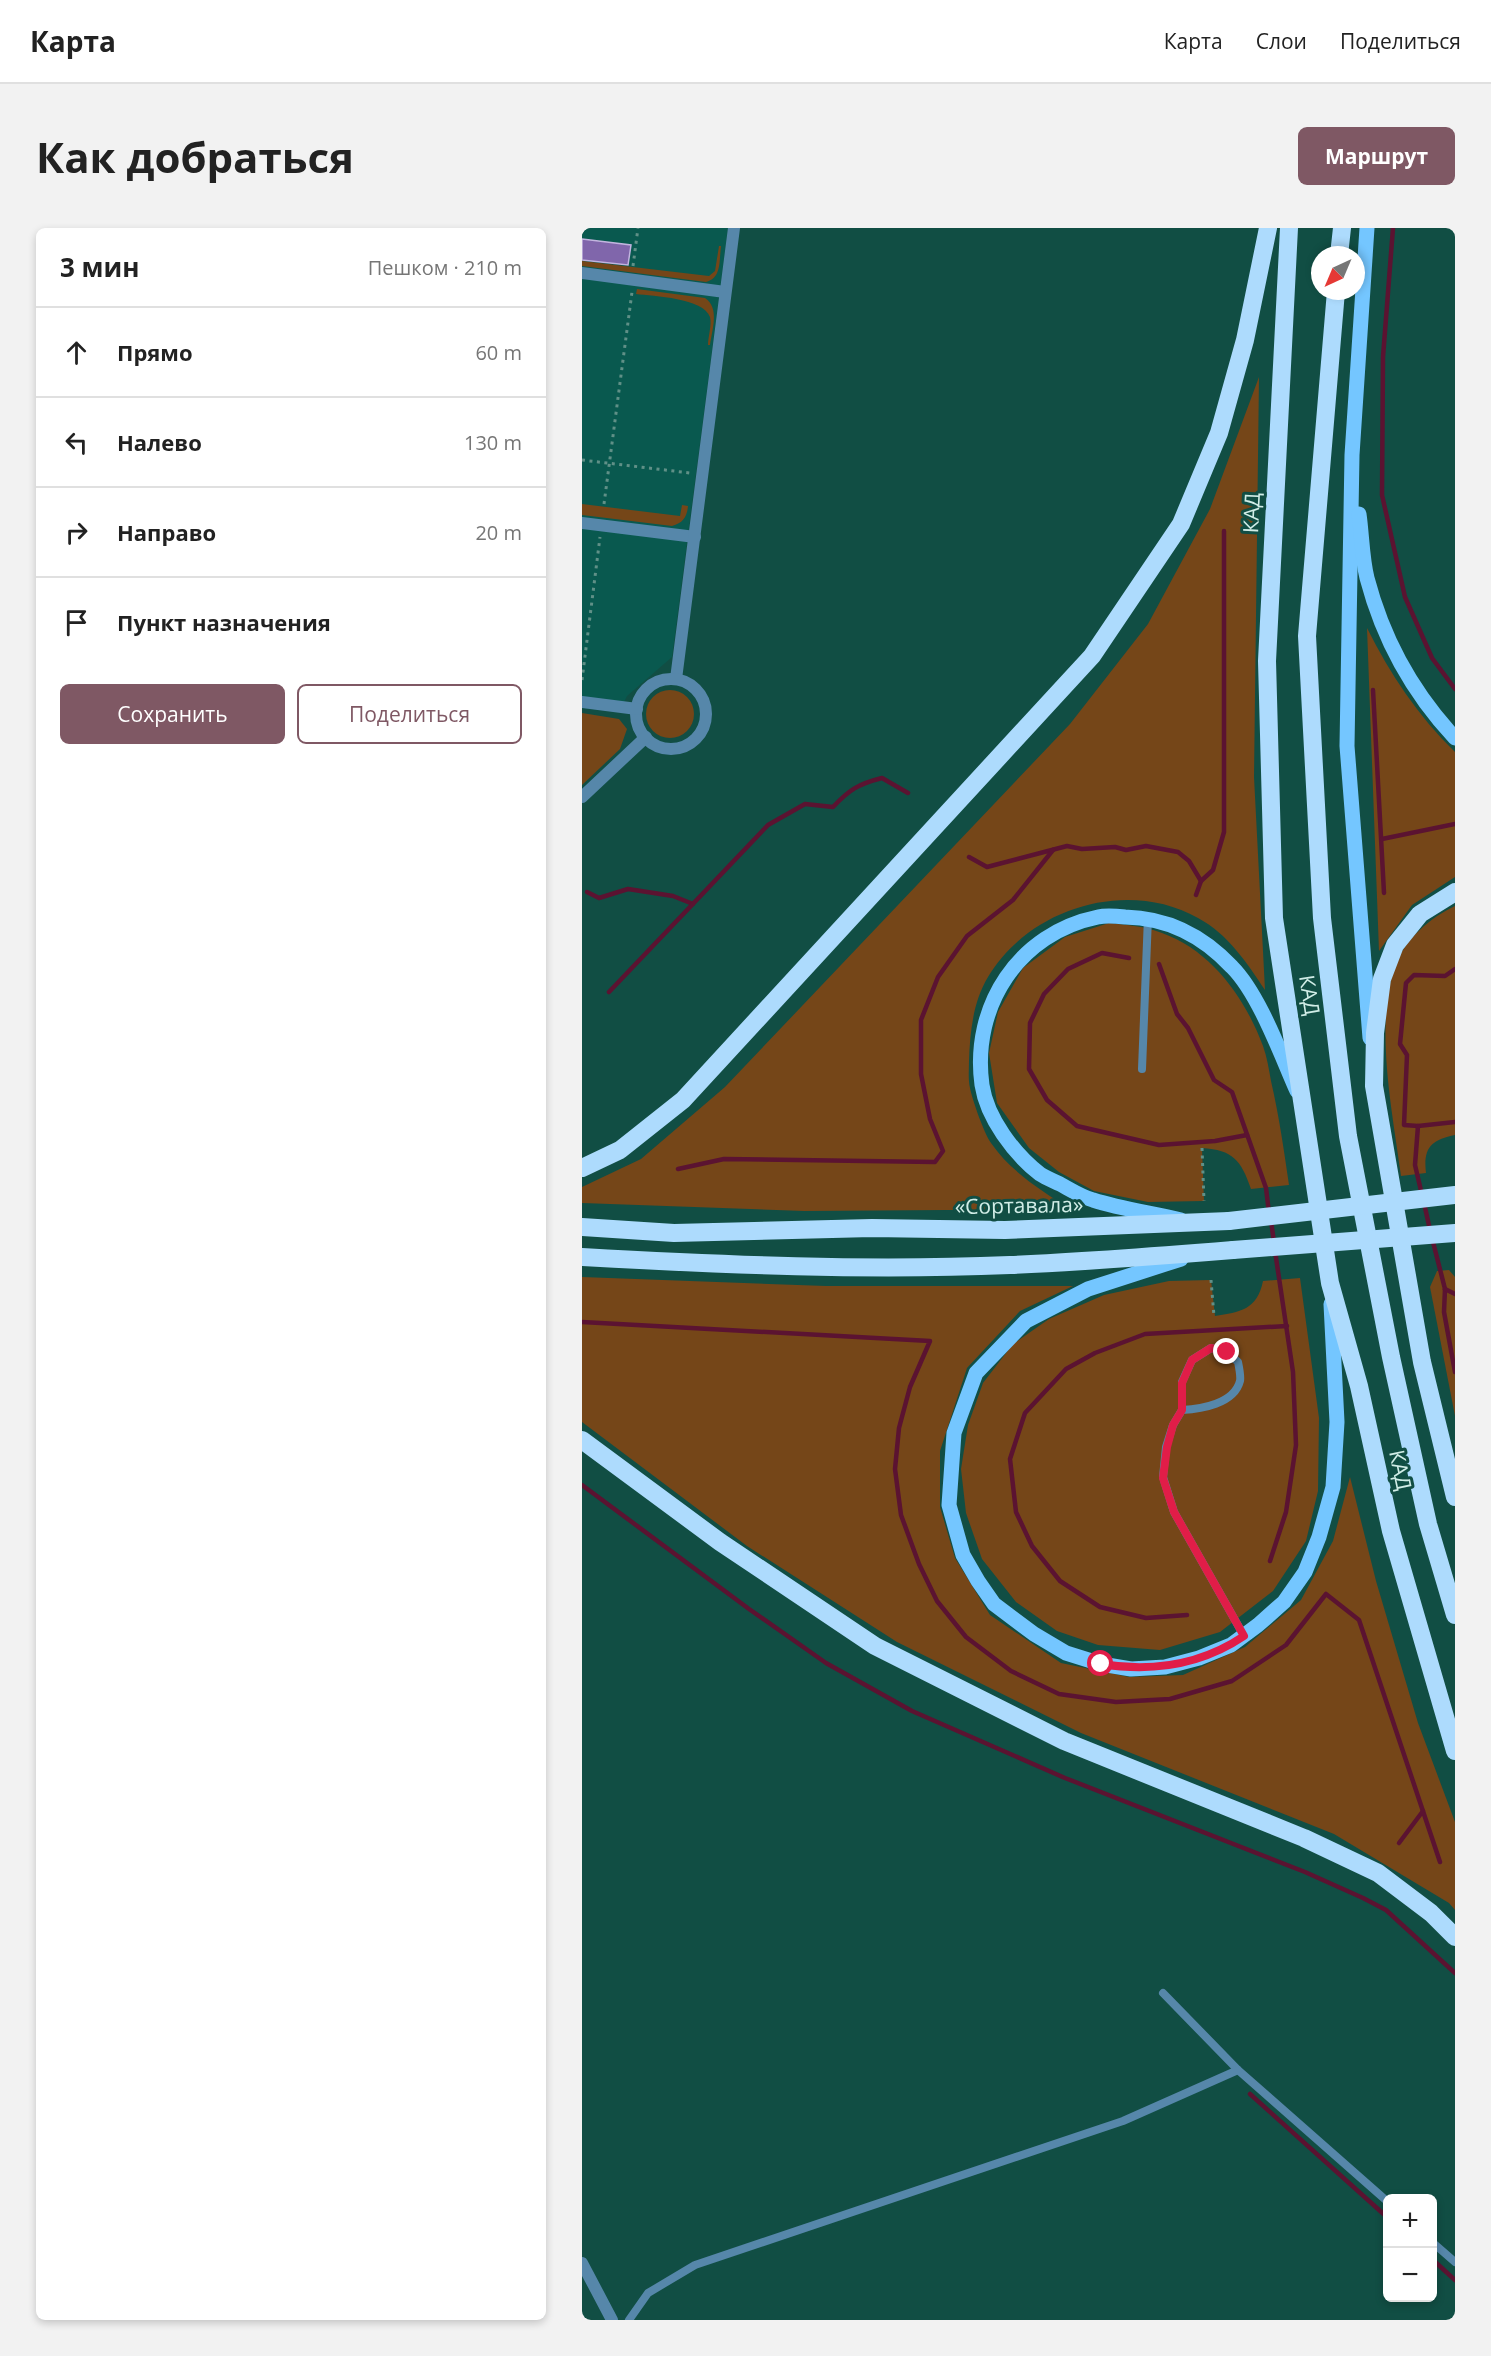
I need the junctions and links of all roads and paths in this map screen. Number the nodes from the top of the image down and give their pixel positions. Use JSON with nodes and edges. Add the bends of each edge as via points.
{"nodes":[{"id":1,"x":638,"y":228,"type":"edge"},
{"id":2,"x":734,"y":228,"type":"edge"},
{"id":3,"x":1268,"y":228,"type":"edge"},
{"id":4,"x":1289,"y":228,"type":"edge"},
{"id":5,"x":1342,"y":228,"type":"edge"},
{"id":6,"x":1367,"y":228,"type":"edge"},
{"id":7,"x":1341,"y":246,"type":"edge"},
{"id":8,"x":633,"y":266,"type":"dead end"},
{"id":9,"x":582,"y":273,"type":"edge"},
{"id":10,"x":632,"y":290,"type":"dead end"},
{"id":11,"x":725,"y":292,"type":"junction"},
{"id":12,"x":1335,"y":300,"type":"edge"},
{"id":13,"x":1352,"y":455,"type":"junction"},
{"id":14,"x":582,"y":460,"type":"edge"},
{"id":15,"x":609,"y":464,"type":"junction"},
{"id":16,"x":691,"y":473,"type":"dead end"},
{"id":17,"x":604,"y":504,"type":"dead end"},
{"id":18,"x":582,"y":523,"type":"edge"},
{"id":19,"x":600,"y":536,"type":"dead end"},
{"id":20,"x":695,"y":537,"type":"junction"},
{"id":21,"x":676,"y":679,"type":"junction"},
{"id":22,"x":582,"y":680,"type":"edge"},
{"id":23,"x":582,"y":702,"type":"edge"},
{"id":24,"x":637,"y":709,"type":"junction"},
{"id":25,"x":646,"y":737,"type":"junction"},
{"id":26,"x":1455,"y":738,"type":"edge"},
{"id":27,"x":582,"y":797,"type":"edge"},
{"id":28,"x":1455,"y":892,"type":"edge"},
{"id":29,"x":1148,"y":917,"type":"junction"},
{"id":30,"x":1142,"y":1069,"type":"dead end"},
{"id":31,"x":1374,"y":1086,"type":"junction"},
{"id":32,"x":1302,"y":1104,"type":"junction"},
{"id":33,"x":1202,"y":1148,"type":"dead end"},
{"id":34,"x":582,"y":1168,"type":"edge"},
{"id":35,"x":1455,"y":1195,"type":"edge"},
{"id":36,"x":1204,"y":1201,"type":"dead end"},
{"id":37,"x":1196,"y":1223,"type":"junction"},
{"id":38,"x":582,"y":1227,"type":"edge"},
{"id":39,"x":1455,"y":1233,"type":"edge"},
{"id":40,"x":1210,"y":1252,"type":"junction"},
{"id":41,"x":582,"y":1257,"type":"edge"},
{"id":42,"x":1211,"y":1280,"type":"dead end"},
{"id":43,"x":1330,"y":1283,"type":"junction"},
{"id":44,"x":1214,"y":1316,"type":"dead end"},
{"id":45,"x":1422,"y":1362,"type":"junction"},
{"id":46,"x":1182,"y":1410,"type":"junction"},
{"id":47,"x":582,"y":1440,"type":"edge"},
{"id":48,"x":1455,"y":1451,"type":"edge"},
{"id":49,"x":1455,"y":1497,"type":"edge"},
{"id":50,"x":1455,"y":1615,"type":"edge"},
{"id":51,"x":1244,"y":1636,"type":"junction"},
{"id":52,"x":1455,"y":1751,"type":"edge"},
{"id":53,"x":1455,"y":1937,"type":"edge"},
{"id":54,"x":1164,"y":1993,"type":"dead end"},
{"id":55,"x":1238,"y":2070,"type":"junction"},
{"id":56,"x":1383,"y":2198,"type":"edge"},
{"id":57,"x":1437,"y":2246,"type":"edge"},
{"id":58,"x":1455,"y":2262,"type":"edge"},
{"id":59,"x":582,"y":2263,"type":"edge"},
{"id":60,"x":612,"y":2320,"type":"edge"},
{"id":61,"x":629,"y":2320,"type":"edge"}],
"edges":[{"from":1,"to":8,"type":"path"},
{"from":2,"to":11,"type":"street"},
{"from":3,"to":34,"type":"highway","via":[[1245,340],[1219,433],[1181,524],[1092,656],[683,1100],[620,1150]]},
{"from":4,"to":32,"type":"highway","name":"КАД","via":[[1267,661],[1274,918]]},
{"from":5,"to":7,"type":"highway"},
{"from":6,"to":13,"type":"main road"},
{"from":9,"to":11,"type":"street"},
{"from":10,"to":15,"type":"path"},
{"from":11,"to":20,"type":"street"},
{"from":12,"to":50,"type":"highway","name":"КАД","via":[[1307,636],[1322,918],[1348,1136],[1428,1524]]},
{"from":13,"to":26,"type":"main road","via":[[1367,577],[1386,634],[1410,682]]},
{"from":13,"to":31,"type":"main road","via":[[1347,746]]},
{"from":14,"to":15,"type":"path"},
{"from":15,"to":16,"type":"path"},
{"from":15,"to":17,"type":"path"},
{"from":18,"to":20,"type":"street"},
{"from":19,"to":22,"type":"path"},
{"from":20,"to":21,"type":"street"},
{"from":21,"to":24,"type":"street","via":[[655,683],[646,690]]},
{"from":21,"to":25,"type":"street","via":[[688,683],[704,700],[702,730],[679,748],[655,745]]},
{"from":23,"to":24,"type":"street"},
{"from":24,"to":25,"type":"street","via":[[637,720]]},
{"from":25,"to":27,"type":"street"},
{"from":28,"to":31,"type":"highway","via":[[1420,914],[1395,945],[1382,979]]},
{"from":29,"to":30,"type":"lane"},
{"from":29,"to":32,"type":"main road","via":[[1185,929],[1233,967],[1267,1024]]},
{"from":29,"to":37,"type":"main road","via":[[1100,916],[1070,924],[1045,937],[1018,960],[999,989],[984,1024],[982,1086],[992,1115],[1010,1145],[1041,1174],[1092,1200]]},
{"from":31,"to":45,"type":"highway"},
{"from":32,"to":43,"type":"highway","name":"КАД"},
{"from":33,"to":36,"type":"path"},
{"from":35,"to":37,"type":"highway","name":"«Сортавала»","bridge":true},
{"from":37,"to":38,"type":"highway","name":"«Сортавала»","via":[[1005,1230],[872,1228],[674,1233]]},
{"from":39,"to":40,"type":"highway","bridge":true},
{"from":40,"to":41,"type":"highway","via":[[1010,1265],[876,1267]]},
{"from":40,"to":51,"type":"main road","via":[[1088,1289],[1026,1321],[976,1373],[954,1433],[949,1505],[963,1555],[994,1604],[1066,1653],[1131,1669],[1165,1667],[1199,1658]]},
{"from":42,"to":44,"type":"path"},
{"from":43,"to":51,"type":"main road","via":[[1337,1422],[1333,1487],[1305,1572],[1284,1602]]},
{"from":43,"to":52,"type":"highway","name":"КАД","via":[[1359,1386],[1391,1531]]},
{"from":45,"to":48,"type":"highway"},
{"from":45,"to":49,"type":"highway"},
{"from":46,"to":46,"type":"lane","via":[[1182,1383],[1192,1360],[1211,1348],[1227,1352],[1238,1362],[1240,1381],[1225,1400]]},
{"from":46,"to":51,"type":"lane","via":[[1173,1425],[1163,1478],[1174,1512]]},
{"from":47,"to":53,"type":"highway","via":[[720,1542],[874,1646],[1064,1741],[1304,1838],[1378,1873],[1431,1912]]},
{"from":54,"to":55,"type":"lane"},
{"from":55,"to":56,"type":"lane"},
{"from":55,"to":61,"type":"lane","via":[[1123,2121],[696,2265],[648,2293]]},
{"from":57,"to":58,"type":"lane"},
{"from":59,"to":60,"type":"street"}]}
